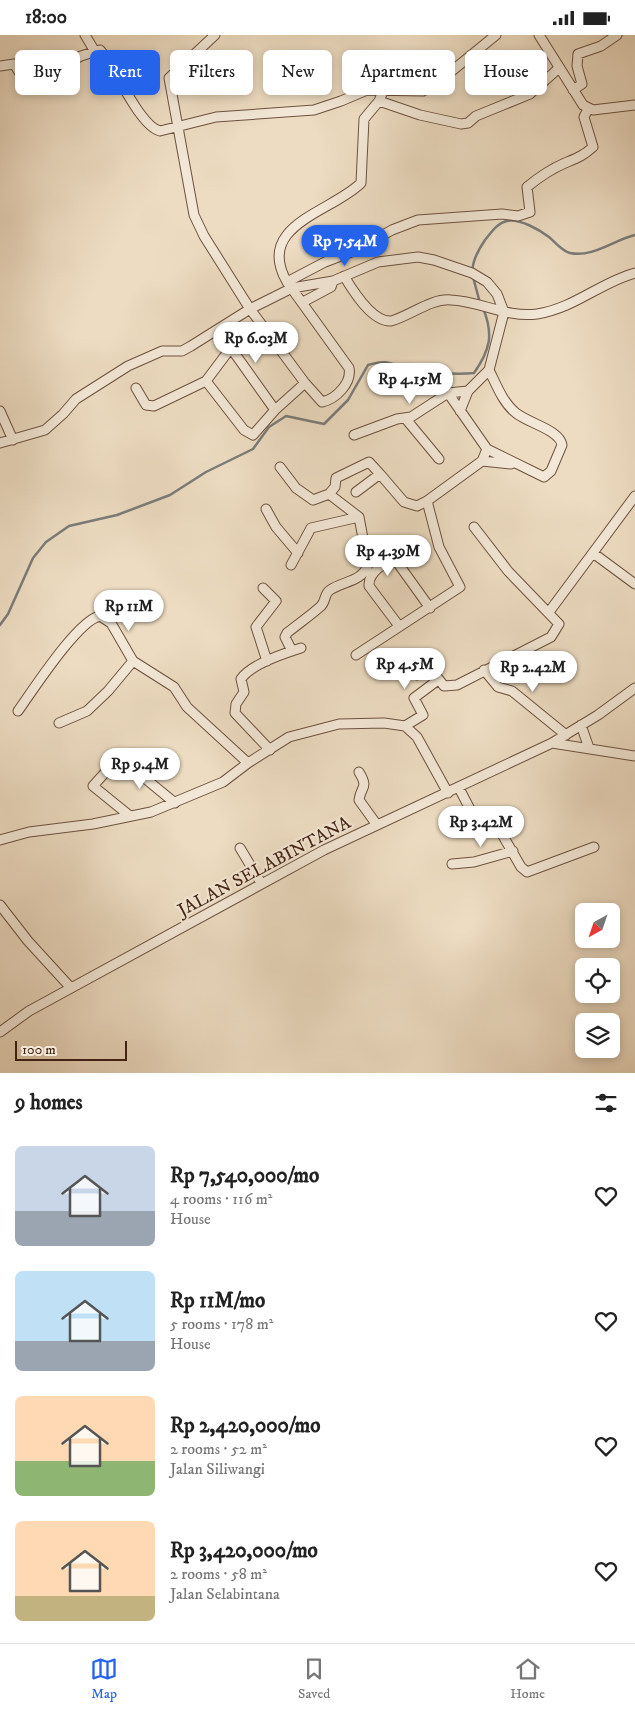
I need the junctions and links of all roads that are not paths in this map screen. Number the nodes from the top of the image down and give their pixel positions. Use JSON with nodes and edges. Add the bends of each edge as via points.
{"nodes":[{"id":1,"x":85,"y":35,"type":"edge"},
{"id":2,"x":215,"y":35,"type":"edge"},
{"id":3,"x":496,"y":35,"type":"edge"},
{"id":4,"x":539,"y":35,"type":"edge"},
{"id":5,"x":617,"y":35,"type":"edge"},
{"id":6,"x":94,"y":50,"type":"edge"},
{"id":7,"x":90,"y":52,"type":"edge"},
{"id":8,"x":0,"y":66,"type":"edge"},
{"id":9,"x":455,"y":68,"type":"edge"},
{"id":10,"x":559,"y":68,"type":"junction"},
{"id":11,"x":573,"y":90,"type":"junction"},
{"id":12,"x":127,"y":95,"type":"edge"},
{"id":13,"x":352,"y":95,"type":"edge"},
{"id":14,"x":382,"y":95,"type":"edge"},
{"id":15,"x":379,"y":101,"type":"junction"},
{"id":16,"x":635,"y":105,"type":"edge"},
{"id":17,"x":588,"y":109,"type":"junction"},
{"id":18,"x":179,"y":127,"type":"junction"},
{"id":19,"x":635,"y":273,"type":"edge"},
{"id":20,"x":344,"y":276,"type":"junction"},
{"id":21,"x":333,"y":281,"type":"junction"},
{"id":22,"x":289,"y":285,"type":"junction"},
{"id":23,"x":303,"y":302,"type":"junction"},
{"id":24,"x":250,"y":309,"type":"junction"},
{"id":25,"x":504,"y":312,"type":"junction"},
{"id":26,"x":218,"y":331,"type":"junction"},
{"id":27,"x":230,"y":349,"type":"junction"},
{"id":28,"x":489,"y":370,"type":"junction"},
{"id":29,"x":206,"y":381,"type":"junction"},
{"id":30,"x":305,"y":383,"type":"junction"},
{"id":31,"x":136,"y":388,"type":"dead end"},
{"id":32,"x":468,"y":391,"type":"junction"},
{"id":33,"x":448,"y":393,"type":"junction"},
{"id":34,"x":275,"y":410,"type":"junction"},
{"id":35,"x":0,"y":411,"type":"edge"},
{"id":36,"x":460,"y":411,"type":"junction"},
{"id":37,"x":405,"y":418,"type":"junction"},
{"id":38,"x":354,"y":435,"type":"dead end"},
{"id":39,"x":13,"y":440,"type":"junction"},
{"id":40,"x":0,"y":443,"type":"edge"},
{"id":41,"x":487,"y":449,"type":"junction"},
{"id":42,"x":439,"y":459,"type":"dead end"},
{"id":43,"x":482,"y":461,"type":"junction"},
{"id":44,"x":513,"y":463,"type":"junction"},
{"id":45,"x":280,"y":467,"type":"dead end"},
{"id":46,"x":380,"y":473,"type":"junction"},
{"id":47,"x":356,"y":492,"type":"dead end"},
{"id":48,"x":329,"y":494,"type":"junction"},
{"id":49,"x":634,"y":499,"type":"edge"},
{"id":50,"x":427,"y":501,"type":"junction"},
{"id":51,"x":266,"y":509,"type":"dead end"},
{"id":52,"x":359,"y":517,"type":"junction"},
{"id":53,"x":474,"y":527,"type":"dead end"},
{"id":54,"x":298,"y":553,"type":"junction"},
{"id":55,"x":593,"y":553,"type":"junction"},
{"id":56,"x":291,"y":565,"type":"dead end"},
{"id":57,"x":635,"y":584,"type":"edge"},
{"id":58,"x":263,"y":588,"type":"dead end"},
{"id":59,"x":430,"y":608,"type":"junction"},
{"id":60,"x":549,"y":613,"type":"junction"},
{"id":61,"x":399,"y":626,"type":"junction"},
{"id":62,"x":301,"y":648,"type":"dead end"},
{"id":63,"x":292,"y":651,"type":"junction"},
{"id":64,"x":356,"y":655,"type":"dead end"},
{"id":65,"x":133,"y":661,"type":"junction"},
{"id":66,"x":267,"y":661,"type":"junction"},
{"id":67,"x":484,"y":670,"type":"junction"},
{"id":68,"x":417,"y":675,"type":"dead end"},
{"id":69,"x":438,"y":680,"type":"junction"},
{"id":70,"x":635,"y":688,"type":"edge"},
{"id":71,"x":18,"y":711,"type":"dead end"},
{"id":72,"x":60,"y":723,"type":"dead end"},
{"id":73,"x":582,"y":725,"type":"junction"},
{"id":74,"x":405,"y":726,"type":"junction"},
{"id":75,"x":566,"y":735,"type":"junction"},
{"id":76,"x":552,"y":743,"type":"junction"},
{"id":77,"x":589,"y":748,"type":"junction"},
{"id":78,"x":270,"y":750,"type":"junction"},
{"id":79,"x":635,"y":757,"type":"edge"},
{"id":80,"x":248,"y":763,"type":"junction"},
{"id":81,"x":359,"y":772,"type":"dead end"},
{"id":82,"x":459,"y":788,"type":"junction"},
{"id":83,"x":448,"y":793,"type":"junction"},
{"id":84,"x":175,"y":803,"type":"junction"},
{"id":85,"x":130,"y":816,"type":"junction"},
{"id":86,"x":377,"y":825,"type":"junction"},
{"id":87,"x":0,"y":839,"type":"edge"},
{"id":88,"x":594,"y":847,"type":"dead end"},
{"id":89,"x":240,"y":848,"type":"dead end"},
{"id":90,"x":513,"y":851,"type":"junction"},
{"id":91,"x":452,"y":863,"type":"dead end"},
{"id":92,"x":261,"y":883,"type":"junction"},
{"id":93,"x":0,"y":905,"type":"edge"},
{"id":94,"x":71,"y":988,"type":"junction"},
{"id":95,"x":0,"y":1032,"type":"edge"}],
"edges":[{"from":1,"to":6,"type":"street"},
{"from":2,"to":18,"type":"street","via":[[169,78]]},
{"from":3,"to":9,"type":"street"},
{"from":4,"to":10,"type":"street"},
{"from":5,"to":11,"type":"street","via":[[601,46],[578,54],[577,66],[582,84]]},
{"from":7,"to":8,"type":"street","via":[[32,81],[23,78],[14,64]]},
{"from":10,"to":11,"type":"street"},
{"from":10,"to":15,"type":"street","via":[[530,94],[476,115],[468,123],[420,115]]},
{"from":11,"to":17,"type":"street"},
{"from":12,"to":18,"type":"street","via":[[154,130]]},
{"from":13,"to":18,"type":"street","via":[[314,110],[216,117]]},
{"from":14,"to":15,"type":"street"},
{"from":15,"to":22,"type":"street","via":[[364,119],[361,183],[310,215],[282,241],[278,257]]},
{"from":16,"to":17,"type":"street"},
{"from":17,"to":22,"type":"street","via":[[584,117],[593,147],[582,158],[565,163],[527,187],[530,212],[518,216],[502,214],[418,220],[325,262]]},
{"from":18,"to":24,"type":"street","via":[[194,215],[204,237]]},
{"from":19,"to":25,"type":"street","via":[[564,307],[526,315]]},
{"from":20,"to":21,"type":"street"},
{"from":20,"to":25,"type":"street","via":[[371,311],[386,321],[444,300]]},
{"from":20,"to":25,"type":"street","via":[[378,262],[418,257],[487,282],[497,294]]},
{"from":21,"to":22,"type":"street"},
{"from":21,"to":23,"type":"street","via":[[331,287]]},
{"from":22,"to":23,"type":"street"},
{"from":22,"to":24,"type":"street"},
{"from":23,"to":30,"type":"street","via":[[350,373],[345,385],[326,402],[319,400]]},
{"from":24,"to":26,"type":"street"},
{"from":24,"to":30,"type":"street"},
{"from":25,"to":28,"type":"street"},
{"from":26,"to":27,"type":"street"},
{"from":26,"to":39,"type":"street","via":[[182,351],[162,351],[128,366],[76,399],[45,430]]},
{"from":27,"to":29,"type":"street"},
{"from":27,"to":34,"type":"street"},
{"from":28,"to":32,"type":"street"},
{"from":28,"to":44,"type":"street","via":[[516,413],[561,440],[562,445],[548,476]]},
{"from":29,"to":31,"type":"street","via":[[150,407]]},
{"from":29,"to":34,"type":"street","via":[[250,435],[256,434]]},
{"from":30,"to":34,"type":"street"},
{"from":32,"to":33,"type":"street"},
{"from":32,"to":36,"type":"street"},
{"from":33,"to":36,"type":"street"},
{"from":33,"to":37,"type":"street","via":[[419,414]]},
{"from":35,"to":39,"type":"street"},
{"from":36,"to":41,"type":"street"},
{"from":37,"to":38,"type":"street"},
{"from":37,"to":42,"type":"street"},
{"from":39,"to":40,"type":"street"},
{"from":41,"to":43,"type":"street"},
{"from":41,"to":44,"type":"street"},
{"from":43,"to":44,"type":"street"},
{"from":43,"to":50,"type":"street"},
{"from":45,"to":48,"type":"street","via":[[296,488],[313,500]]},
{"from":46,"to":47,"type":"street"},
{"from":46,"to":48,"type":"street","via":[[369,463],[337,477]]},
{"from":46,"to":50,"type":"street","via":[[404,502],[417,506]]},
{"from":48,"to":52,"type":"street"},
{"from":49,"to":55,"type":"street"},
{"from":50,"to":59,"type":"street","via":[[439,547],[461,584],[459,589]]},
{"from":51,"to":54,"type":"street"},
{"from":52,"to":54,"type":"street","via":[[312,528]]},
{"from":52,"to":63,"type":"street","via":[[368,559],[366,570],[355,580],[331,589],[322,605],[287,633],[285,637]]},
{"from":53,"to":60,"type":"street","via":[[508,571]]},
{"from":54,"to":56,"type":"street"},
{"from":55,"to":57,"type":"street"},
{"from":55,"to":60,"type":"street"},
{"from":58,"to":66,"type":"street","via":[[276,601],[256,627]]},
{"from":59,"to":61,"type":"street"},
{"from":59,"to":61,"type":"street","via":[[401,565],[392,561],[381,567],[371,577],[369,586]]},
{"from":60,"to":67,"type":"street","via":[[559,624],[551,637]]},
{"from":61,"to":64,"type":"street"},
{"from":62,"to":63,"type":"street"},
{"from":63,"to":66,"type":"street"},
{"from":65,"to":71,"type":"street","via":[[111,623],[100,616],[94,617],[74,637]]},
{"from":65,"to":72,"type":"street","via":[[87,711]]},
{"from":65,"to":80,"type":"street","via":[[174,687],[187,707]]},
{"from":66,"to":78,"type":"street","via":[[243,676],[244,692],[234,709]]},
{"from":67,"to":69,"type":"street","via":[[452,686],[444,686]]},
{"from":67,"to":75,"type":"street","via":[[498,687],[512,691]]},
{"from":68,"to":69,"type":"street","via":[[430,668]]},
{"from":69,"to":74,"type":"street","via":[[414,697],[423,715]]},
{"from":70,"to":73,"type":"street","name":"JALAN SELABINTANA"},
{"from":73,"to":75,"type":"street","name":"JALAN SELABINTANA"},
{"from":73,"to":77,"type":"street"},
{"from":74,"to":78,"type":"street","via":[[332,725],[289,737]]},
{"from":74,"to":83,"type":"street","via":[[417,737]]},
{"from":75,"to":76,"type":"street","name":"JALAN SELABINTANA"},
{"from":76,"to":77,"type":"street"},
{"from":76,"to":82,"type":"street","name":"JALAN SELABINTANA"},
{"from":77,"to":79,"type":"street"},
{"from":78,"to":80,"type":"street"},
{"from":80,"to":84,"type":"street","via":[[223,782]]},
{"from":81,"to":86,"type":"street","via":[[365,787],[359,800]]},
{"from":82,"to":83,"type":"street","name":"JALAN SELABINTANA"},
{"from":82,"to":90,"type":"street","via":[[473,815],[495,822]]},
{"from":83,"to":86,"type":"street","name":"JALAN SELABINTANA"},
{"from":84,"to":85,"type":"street"},
{"from":84,"to":85,"type":"street","via":[[119,757],[93,786]]},
{"from":85,"to":87,"type":"street"},
{"from":86,"to":92,"type":"street","name":"JALAN SELABINTANA"},
{"from":88,"to":90,"type":"street","via":[[527,873]]},
{"from":89,"to":92,"type":"street"},
{"from":90,"to":91,"type":"street","via":[[474,862]]},
{"from":92,"to":94,"type":"street","name":"JALAN SELABINTANA"},
{"from":93,"to":94,"type":"street"},
{"from":94,"to":95,"type":"street","name":"JALAN SELABINTANA","via":[[29,1011]]}]}
